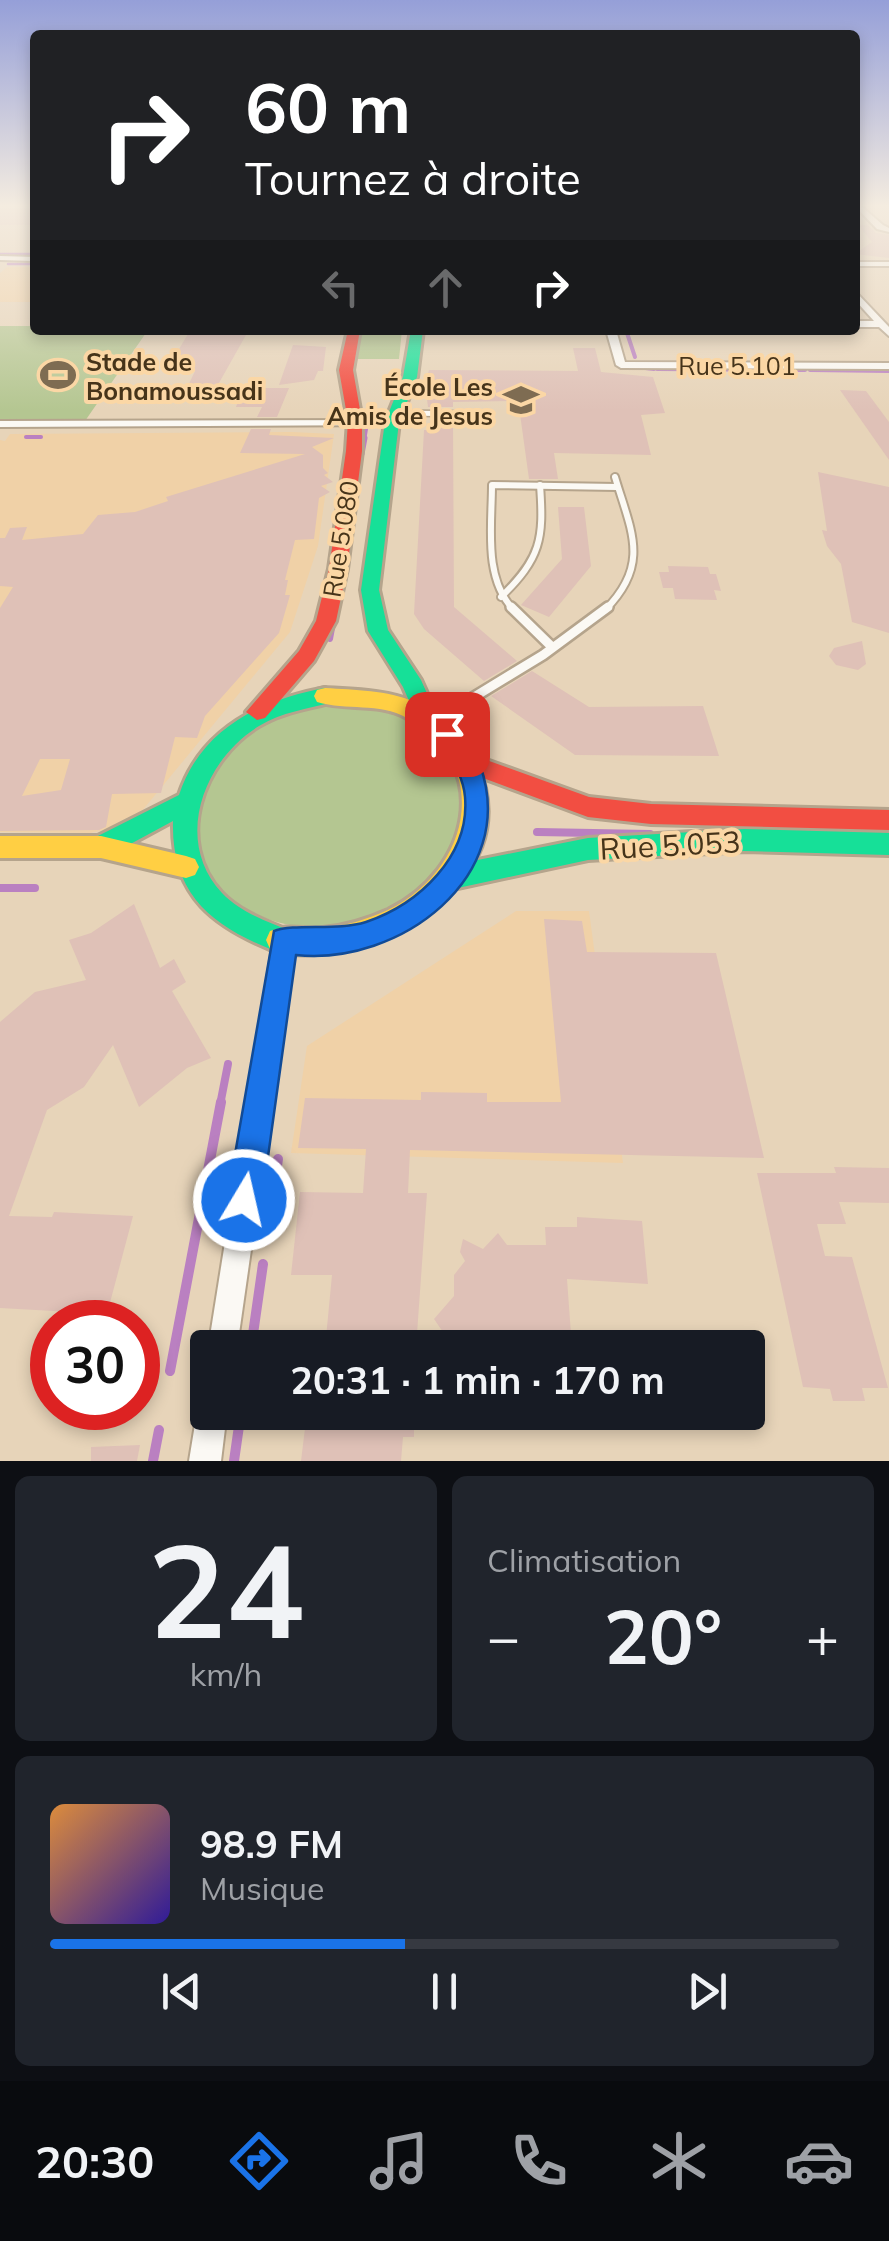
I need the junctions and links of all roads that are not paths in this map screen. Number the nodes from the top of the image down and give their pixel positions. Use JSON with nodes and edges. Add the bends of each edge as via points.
{"nodes":[{"id":1,"x":860,"y":299,"type":"edge"},
{"id":2,"x":860,"y":324,"type":"edge"},
{"id":3,"x":886,"y":327,"type":"edge"},
{"id":4,"x":353,"y":335,"type":"edge"},
{"id":5,"x":417,"y":335,"type":"edge"},
{"id":6,"x":612,"y":335,"type":"edge"},
{"id":7,"x":889,"y":366,"type":"edge"},
{"id":8,"x":480,"y":414,"type":"dead end"},
{"id":9,"x":394,"y":418,"type":"junction"},
{"id":10,"x":356,"y":421,"type":"junction"},
{"id":11,"x":0,"y":424,"type":"edge"},
{"id":12,"x":540,"y":485,"type":"junction"},
{"id":13,"x":501,"y":596,"type":"junction"},
{"id":14,"x":552,"y":647,"type":"junction"},
{"id":15,"x":430,"y":720,"type":"junction"},
{"id":16,"x":248,"y":722,"type":"junction"},
{"id":17,"x":467,"y":762,"type":"junction"},
{"id":18,"x":185,"y":803,"type":"junction"},
{"id":19,"x":889,"y":820,"type":"edge"},
{"id":20,"x":889,"y":844,"type":"edge"},
{"id":21,"x":0,"y":847,"type":"edge"},
{"id":22,"x":102,"y":847,"type":"junction"},
{"id":23,"x":186,"y":866,"type":"junction"},
{"id":24,"x":453,"y":877,"type":"junction"},
{"id":25,"x":284,"y":940,"type":"junction"},
{"id":26,"x":225,"y":1330,"type":"edge"},
{"id":27,"x":209,"y":1430,"type":"edge"},
{"id":28,"x":205,"y":1461,"type":"edge"}],
"edges":[{"from":1,"to":3,"type":"street"},
{"from":2,"to":3,"type":"street"},
{"from":4,"to":10,"type":"main road","name":"Rue 5.080","via":[[346,370]]},
{"from":5,"to":9,"type":"main road","name":"Rue 5.080"},
{"from":6,"to":7,"type":"street","name":"Rue 5.101","via":[[620,365]]},
{"from":8,"to":9,"type":"lane"},
{"from":9,"to":10,"type":"street"},
{"from":9,"to":15,"type":"main road","name":"Rue 5.080","via":[[371,617]]},
{"from":10,"to":11,"type":"street"},
{"from":10,"to":16,"type":"main road","name":"Rue 5.080","via":[[326,621],[307,656]]},
{"from":12,"to":13,"type":"lane","via":[[544,541],[527,573]]},
{"from":12,"to":13,"type":"lane","via":[[492,486]]},
{"from":12,"to":14,"type":"lane","via":[[616,482],[635,550],[626,590]]},
{"from":13,"to":14,"type":"lane"},
{"from":14,"to":15,"type":"lane"},
{"from":15,"to":16,"type":"main road","via":[[388,701],[347,695],[304,700]]},
{"from":15,"to":17,"type":"main road"},
{"from":16,"to":18,"type":"main road","via":[[208,758]]},
{"from":17,"to":19,"type":"main road","name":"Rue 5.053","via":[[588,807]]},
{"from":17,"to":24,"type":"main road","via":[[477,796],[474,840]]},
{"from":18,"to":22,"type":"main road"},
{"from":18,"to":23,"type":"main road"},
{"from":20,"to":24,"type":"main road","name":"Rue 5.053","via":[[744,840],[588,849]]},
{"from":21,"to":22,"type":"main road"},
{"from":22,"to":23,"type":"main road"},
{"from":23,"to":25,"type":"main road","via":[[216,909],[247,929]]},
{"from":24,"to":25,"type":"main road","via":[[416,912],[380,931],[339,942]]},
{"from":25,"to":26,"type":"street"},
{"from":27,"to":28,"type":"street"}]}
